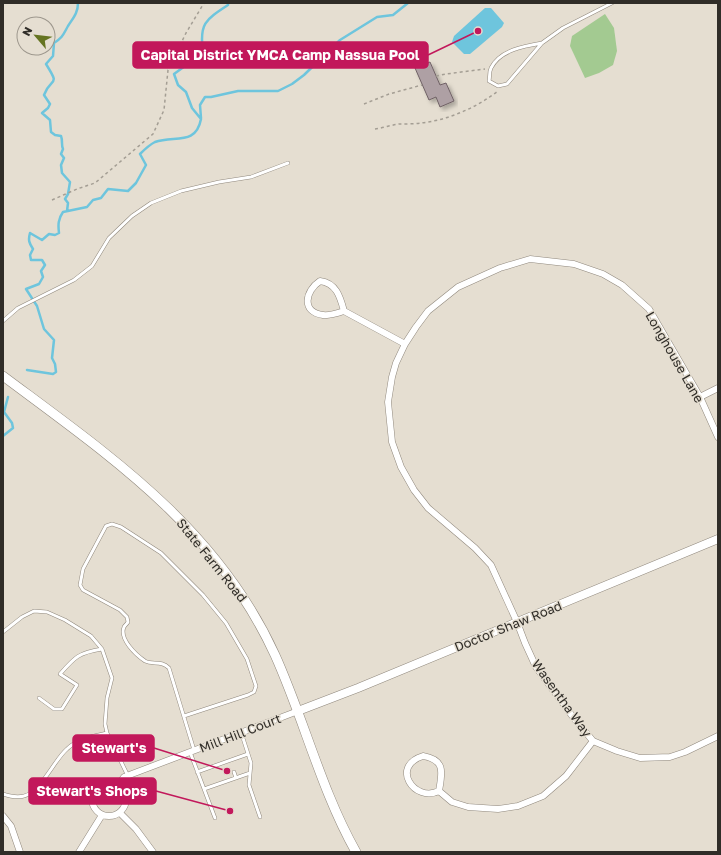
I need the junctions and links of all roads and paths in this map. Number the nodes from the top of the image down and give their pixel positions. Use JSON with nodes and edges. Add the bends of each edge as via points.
{"nodes":[{"id":1,"x":204,"y":3,"type":"edge"},
{"id":2,"x":612,"y":3,"type":"edge"},
{"id":3,"x":542,"y":43,"type":"junction"},
{"id":4,"x":490,"y":69,"type":"junction"},
{"id":5,"x":436,"y":76,"type":"dead end"},
{"id":6,"x":507,"y":84,"type":"junction"},
{"id":7,"x":422,"y":85,"type":"dead end"},
{"id":8,"x":364,"y":104,"type":"dead end"},
{"id":9,"x":375,"y":129,"type":"dead end"},
{"id":10,"x":288,"y":163,"type":"dead end"},
{"id":11,"x":52,"y":200,"type":"dead end"},
{"id":12,"x":344,"y":311,"type":"junction"},
{"id":13,"x":3,"y":321,"type":"edge"},
{"id":14,"x":405,"y":344,"type":"junction"},
{"id":15,"x":3,"y":376,"type":"edge"},
{"id":16,"x":718,"y":388,"type":"edge"},
{"id":17,"x":700,"y":397,"type":"junction"},
{"id":18,"x":718,"y":437,"type":"edge"},
{"id":19,"x":718,"y":539,"type":"edge"},
{"id":20,"x":517,"y":622,"type":"junction"},
{"id":21,"x":3,"y":632,"type":"edge"},
{"id":22,"x":102,"y":649,"type":"junction"},
{"id":23,"x":39,"y":698,"type":"dead end"},
{"id":24,"x":298,"y":711,"type":"junction"},
{"id":25,"x":184,"y":716,"type":"junction"},
{"id":26,"x":241,"y":732,"type":"junction"},
{"id":27,"x":107,"y":733,"type":"junction"},
{"id":28,"x":718,"y":736,"type":"edge"},
{"id":29,"x":593,"y":741,"type":"junction"},
{"id":30,"x":192,"y":751,"type":"junction"},
{"id":31,"x":248,"y":754,"type":"junction"},
{"id":32,"x":230,"y":760,"type":"junction"},
{"id":33,"x":217,"y":765,"type":"junction"},
{"id":34,"x":232,"y":766,"type":"dead end"},
{"id":35,"x":219,"y":770,"type":"dead end"},
{"id":36,"x":197,"y":772,"type":"junction"},
{"id":37,"x":234,"y":772,"type":"dead end"},
{"id":38,"x":250,"y":773,"type":"junction"},
{"id":39,"x":128,"y":776,"type":"junction"},
{"id":40,"x":221,"y":777,"type":"dead end"},
{"id":41,"x":236,"y":778,"type":"junction"},
{"id":42,"x":223,"y":782,"type":"junction"},
{"id":43,"x":118,"y":784,"type":"junction"},
{"id":44,"x":204,"y":788,"type":"junction"},
{"id":45,"x":439,"y":791,"type":"junction"},
{"id":46,"x":3,"y":794,"type":"edge"},
{"id":47,"x":120,"y":813,"type":"junction"},
{"id":48,"x":102,"y":815,"type":"junction"},
{"id":49,"x":3,"y":816,"type":"edge"},
{"id":50,"x":260,"y":817,"type":"dead end"},
{"id":51,"x":215,"y":818,"type":"dead end"},
{"id":52,"x":20,"y":852,"type":"edge"},
{"id":53,"x":79,"y":852,"type":"edge"},
{"id":54,"x":153,"y":852,"type":"edge"},
{"id":55,"x":356,"y":852,"type":"edge"}],
"edges":[{"from":1,"to":11,"type":"path","via":[[186,32],[168,70],[164,110],[153,134],[95,183]]},
{"from":2,"to":3,"type":"lane","via":[[563,28]]},
{"from":3,"to":4,"type":"lane","via":[[501,56]]},
{"from":3,"to":6,"type":"lane"},
{"from":4,"to":5,"type":"path"},
{"from":4,"to":6,"type":"lane","via":[[490,81],[498,86]]},
{"from":6,"to":9,"type":"path","via":[[466,111],[422,123]]},
{"from":7,"to":8,"type":"path"},
{"from":10,"to":13,"type":"lane","via":[[251,177],[181,191],[151,203],[132,216],[109,238],[92,266],[74,280],[18,308]]},
{"from":12,"to":12,"type":"street","via":[[320,315],[308,307],[307,298],[313,285],[320,281],[331,284],[336,289]]},
{"from":12,"to":14,"type":"street"},
{"from":14,"to":17,"type":"street","name":"Longhouse Lane","via":[[428,311],[458,287],[500,268],[530,259],[574,264],[603,274],[649,309]]},
{"from":14,"to":20,"type":"street","name":"Longhouse Lane","via":[[394,370],[388,402],[392,442],[401,467],[428,508],[491,565]]},
{"from":15,"to":24,"type":"main road","name":"State Farm Road","via":[[111,458],[160,500],[198,539],[238,588],[255,617]]},
{"from":16,"to":17,"type":"street"},
{"from":17,"to":18,"type":"street","name":"Longhouse Lane"},
{"from":19,"to":20,"type":"street","name":"Doctor Shaw Road"},
{"from":20,"to":24,"type":"street","name":"Doctor Shaw Road"},
{"from":20,"to":29,"type":"street","name":"Wasentha Way","via":[[536,666]]},
{"from":21,"to":22,"type":"lane","via":[[22,617],[34,612],[47,612],[91,636]]},
{"from":22,"to":23,"type":"lane","via":[[87,652],[73,659],[60,674],[77,685],[62,708],[54,709]]},
{"from":22,"to":27,"type":"lane","via":[[112,678],[107,698]]},
{"from":24,"to":26,"type":"street","name":"Mill Hill Court"},
{"from":24,"to":55,"type":"main road","name":"State Farm Road","via":[[342,828]]},
{"from":25,"to":25,"type":"lane","via":[[170,668],[165,664],[147,662],[137,654],[124,636],[127,617],[120,610],[83,590],[80,585],[83,569],[106,526],[112,524],[121,527],[162,553],[175,565],[226,623],[247,658],[256,686],[254,692]]},
{"from":25,"to":30,"type":"lane"},
{"from":26,"to":30,"type":"street","name":"Mill Hill Court"},
{"from":26,"to":31,"type":"lane"},
{"from":27,"to":39,"type":"lane"},
{"from":27,"to":46,"type":"lane","via":[[78,741],[66,749],[34,792],[24,796]]},
{"from":28,"to":29,"type":"street","name":"Wasentha Way","via":[[670,757],[640,758]]},
{"from":29,"to":45,"type":"street","via":[[566,776],[543,796],[518,806],[498,809],[468,807],[452,802]]},
{"from":30,"to":36,"type":"lane"},
{"from":30,"to":39,"type":"street","name":"Mill Hill Court"},
{"from":31,"to":32,"type":"lane"},
{"from":31,"to":38,"type":"lane","via":[[251,763]]},
{"from":32,"to":33,"type":"lane"},
{"from":32,"to":34,"type":"lane"},
{"from":33,"to":35,"type":"lane"},
{"from":33,"to":36,"type":"lane"},
{"from":36,"to":44,"type":"lane"},
{"from":37,"to":41,"type":"lane"},
{"from":38,"to":41,"type":"lane"},
{"from":38,"to":50,"type":"lane","via":[[249,785]]},
{"from":39,"to":43,"type":"street","name":"Mill Hill Court"},
{"from":40,"to":42,"type":"lane"},
{"from":41,"to":42,"type":"lane"},
{"from":42,"to":44,"type":"lane"},
{"from":43,"to":47,"type":"street","via":[[127,798]]},
{"from":43,"to":48,"type":"street","via":[[108,782],[94,791],[92,802],[97,812]]},
{"from":44,"to":51,"type":"lane"},
{"from":45,"to":45,"type":"street","via":[[442,770],[437,761],[423,756],[412,761],[406,771],[409,783],[430,794]]},
{"from":47,"to":48,"type":"street"},
{"from":47,"to":54,"type":"street"},
{"from":48,"to":53,"type":"street"},
{"from":49,"to":52,"type":"street","via":[[11,826]]}]}
